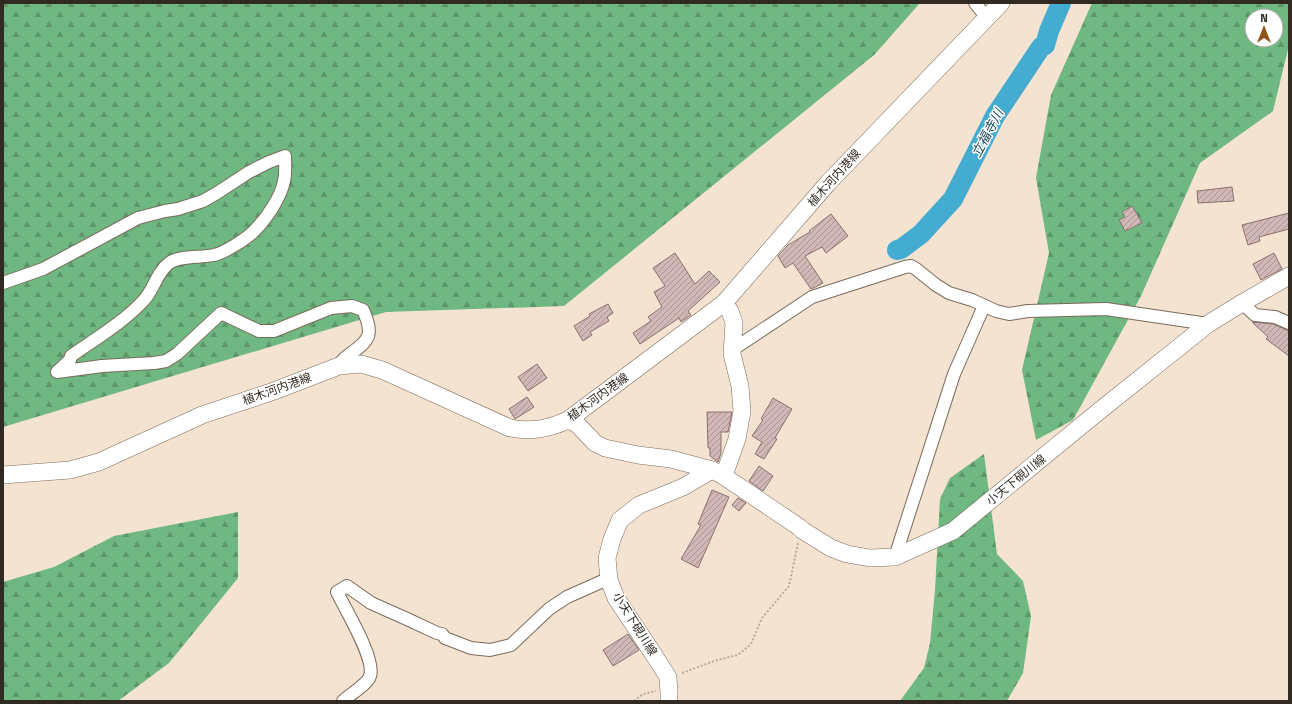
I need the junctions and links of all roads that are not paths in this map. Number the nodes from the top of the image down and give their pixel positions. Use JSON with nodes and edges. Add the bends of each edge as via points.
{"nodes":[{"id":1,"x":975,"y":3,"type":"edge"},
{"id":2,"x":1001,"y":3,"type":"edge"},
{"id":3,"x":987,"y":18,"type":"junction"},
{"id":4,"x":1289,"y":276,"type":"edge"},
{"id":5,"x":3,"y":284,"type":"edge"},
{"id":6,"x":724,"y":303,"type":"junction"},
{"id":7,"x":1242,"y":303,"type":"junction"},
{"id":8,"x":984,"y":306,"type":"junction"},
{"id":9,"x":1289,"y":323,"type":"edge"},
{"id":10,"x":1208,"y":324,"type":"junction"},
{"id":11,"x":732,"y":347,"type":"junction"},
{"id":12,"x":339,"y":366,"type":"junction"},
{"id":13,"x":568,"y":420,"type":"junction"},
{"id":14,"x":717,"y":473,"type":"junction"},
{"id":15,"x":3,"y":475,"type":"edge"},
{"id":16,"x":894,"y":557,"type":"junction"},
{"id":17,"x":609,"y":580,"type":"junction"},
{"id":18,"x":669,"y":696,"type":"edge"},
{"id":19,"x":343,"y":701,"type":"edge"}],
"edges":[{"from":1,"to":3,"type":"street"},
{"from":2,"to":3,"type":"main road","name":"植木河内港線"},
{"from":3,"to":6,"type":"main road","name":"植木河内港線","via":[[828,183]]},
{"from":4,"to":7,"type":"main road","name":"小天下硯川線"},
{"from":5,"to":12,"type":"street","via":[[43,269],[138,218],[178,209],[203,200],[249,172],[285,156],[284,181],[275,204],[255,231],[231,248],[214,255],[188,257],[171,262],[162,269],[144,300],[71,356],[57,372],[166,361],[221,313],[259,331],[274,331],[331,308],[352,306],[363,310],[368,321],[368,337],[364,344],[341,360]]},
{"from":6,"to":11,"type":"main road","via":[[734,323]]},
{"from":6,"to":13,"type":"main road","name":"植木河内港線"},
{"from":7,"to":9,"type":"street","via":[[1255,315],[1275,317]]},
{"from":7,"to":10,"type":"main road","name":"小天下硯川線"},
{"from":8,"to":10,"type":"street","via":[[1009,314],[1028,311],[1106,309]]},
{"from":8,"to":11,"type":"street","via":[[949,293],[911,266],[812,297],[738,346]]},
{"from":8,"to":16,"type":"street","via":[[954,374]]},
{"from":10,"to":16,"type":"main road","name":"小天下硯川線","via":[[953,531]]},
{"from":11,"to":14,"type":"main road","via":[[742,411],[737,439],[727,467]]},
{"from":12,"to":13,"type":"main road","name":"植木河内港線","via":[[361,364],[382,370],[510,428],[545,429]]},
{"from":12,"to":15,"type":"main road","name":"植木河内港線","via":[[202,415],[99,462],[70,470]]},
{"from":13,"to":14,"type":"main road","via":[[577,424],[595,443],[605,448],[671,459]]},
{"from":14,"to":16,"type":"main road","name":"小天下硯川線","via":[[831,548],[846,554],[870,558]]},
{"from":14,"to":17,"type":"main road","name":"小天下硯川線","via":[[639,505],[620,520],[612,538],[608,558]]},
{"from":17,"to":18,"type":"main road","name":"小天下硯川線","via":[[616,598],[668,678]]},
{"from":17,"to":19,"type":"street","via":[[567,596],[549,609],[511,645],[490,650],[472,648],[445,638],[442,634],[371,603],[347,586],[337,592],[370,660],[371,675]]}]}
